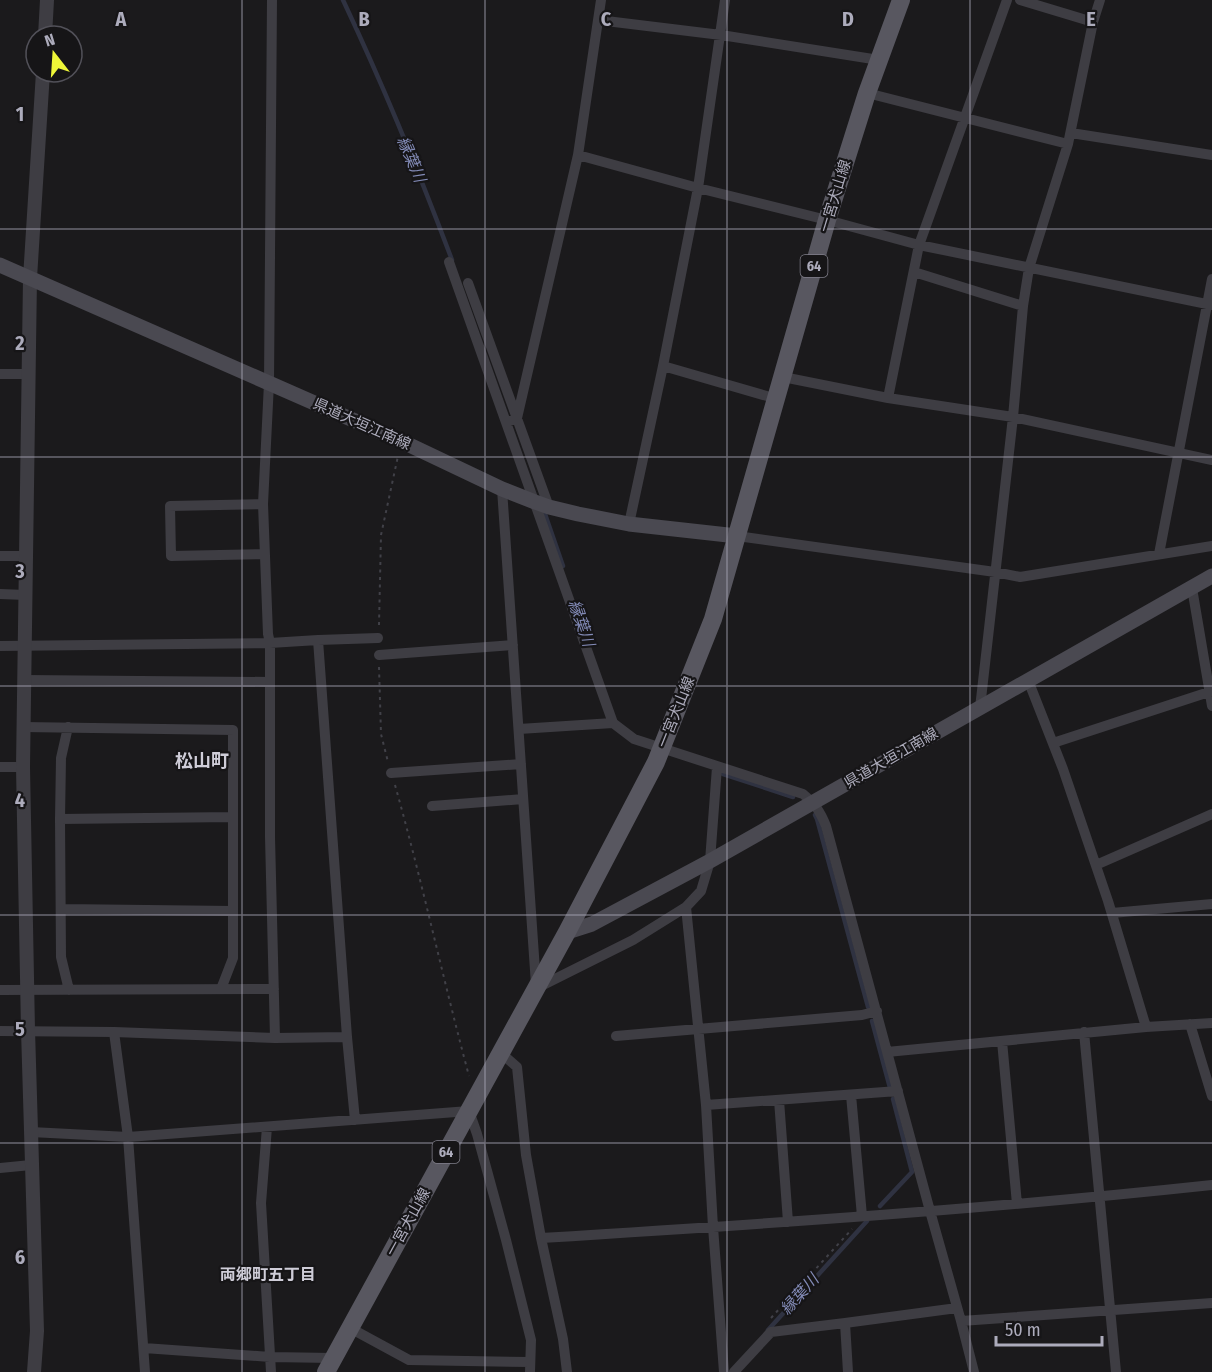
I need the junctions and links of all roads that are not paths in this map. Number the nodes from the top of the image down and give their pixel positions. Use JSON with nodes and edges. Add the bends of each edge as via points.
{"nodes":[{"id":1,"x":47,"y":0,"type":"edge"},
{"id":2,"x":272,"y":0,"type":"edge"},
{"id":3,"x":601,"y":0,"type":"edge"},
{"id":4,"x":725,"y":0,"type":"edge"},
{"id":5,"x":901,"y":0,"type":"edge"},
{"id":6,"x":1007,"y":0,"type":"edge"},
{"id":7,"x":1020,"y":0,"type":"edge"},
{"id":8,"x":1100,"y":0,"type":"edge"},
{"id":9,"x":598,"y":20,"type":"junction"},
{"id":10,"x":1093,"y":22,"type":"junction"},
{"id":11,"x":46,"y":24,"type":"edge"},
{"id":12,"x":721,"y":35,"type":"junction"},
{"id":13,"x":879,"y":60,"type":"junction"},
{"id":14,"x":42,"y":84,"type":"edge"},
{"id":15,"x":867,"y":93,"type":"junction"},
{"id":16,"x":964,"y":118,"type":"junction"},
{"id":17,"x":1069,"y":138,"type":"junction"},
{"id":18,"x":578,"y":155,"type":"junction"},
{"id":19,"x":1212,"y":155,"type":"edge"},
{"id":20,"x":698,"y":188,"type":"junction"},
{"id":21,"x":827,"y":220,"type":"junction"},
{"id":22,"x":919,"y":245,"type":"junction"},
{"id":23,"x":449,"y":262,"type":"dead end"},
{"id":24,"x":0,"y":265,"type":"edge"},
{"id":25,"x":1029,"y":268,"type":"junction"},
{"id":26,"x":914,"y":272,"type":"junction"},
{"id":27,"x":30,"y":278,"type":"junction"},
{"id":28,"x":1212,"y":279,"type":"edge"},
{"id":29,"x":468,"y":283,"type":"dead end"},
{"id":30,"x":1209,"y":305,"type":"edge"},
{"id":31,"x":1023,"y":306,"type":"junction"},
{"id":32,"x":479,"y":330,"type":"junction"},
{"id":33,"x":663,"y":366,"type":"junction"},
{"id":34,"x":487,"y":368,"type":"junction"},
{"id":35,"x":499,"y":369,"type":"junction"},
{"id":36,"x":0,"y":374,"type":"edge"},
{"id":37,"x":28,"y":374,"type":"junction"},
{"id":38,"x":783,"y":377,"type":"junction"},
{"id":39,"x":269,"y":383,"type":"junction"},
{"id":40,"x":888,"y":398,"type":"junction"},
{"id":41,"x":777,"y":399,"type":"junction"},
{"id":42,"x":510,"y":416,"type":"junction"},
{"id":43,"x":1012,"y":417,"type":"junction"},
{"id":44,"x":1179,"y":453,"type":"junction"},
{"id":45,"x":1212,"y":460,"type":"edge"},
{"id":46,"x":502,"y":489,"type":"junction"},
{"id":47,"x":264,"y":504,"type":"junction"},
{"id":48,"x":542,"y":504,"type":"junction"},
{"id":49,"x":629,"y":524,"type":"junction"},
{"id":50,"x":737,"y":536,"type":"junction"},
{"id":51,"x":1212,"y":546,"type":"edge"},
{"id":52,"x":265,"y":554,"type":"junction"},
{"id":53,"x":1159,"y":554,"type":"junction"},
{"id":54,"x":0,"y":556,"type":"edge"},
{"id":55,"x":26,"y":556,"type":"junction"},
{"id":56,"x":995,"y":572,"type":"junction"},
{"id":57,"x":1212,"y":576,"type":"edge"},
{"id":58,"x":1192,"y":588,"type":"junction"},
{"id":59,"x":0,"y":594,"type":"edge"},
{"id":60,"x":26,"y":595,"type":"junction"},
{"id":61,"x":378,"y":638,"type":"dead end"},
{"id":62,"x":318,"y":640,"type":"junction"},
{"id":63,"x":270,"y":643,"type":"junction"},
{"id":64,"x":513,"y":645,"type":"junction"},
{"id":65,"x":0,"y":646,"type":"edge"},
{"id":66,"x":25,"y":646,"type":"junction"},
{"id":67,"x":379,"y":655,"type":"dead end"},
{"id":68,"x":24,"y":680,"type":"junction"},
{"id":69,"x":1028,"y":680,"type":"junction"},
{"id":70,"x":270,"y":682,"type":"junction"},
{"id":71,"x":1211,"y":691,"type":"edge"},
{"id":72,"x":1212,"y":706,"type":"edge"},
{"id":73,"x":980,"y":708,"type":"junction"},
{"id":74,"x":613,"y":723,"type":"junction"},
{"id":75,"x":23,"y":727,"type":"junction"},
{"id":76,"x":68,"y":727,"type":"junction"},
{"id":77,"x":519,"y":729,"type":"junction"},
{"id":78,"x":1053,"y":743,"type":"junction"},
{"id":79,"x":662,"y":749,"type":"junction"},
{"id":80,"x":521,"y":764,"type":"junction"},
{"id":81,"x":717,"y":766,"type":"junction"},
{"id":82,"x":0,"y":767,"type":"edge"},
{"id":83,"x":23,"y":767,"type":"junction"},
{"id":84,"x":391,"y":773,"type":"dead end"},
{"id":85,"x":523,"y":799,"type":"junction"},
{"id":86,"x":813,"y":803,"type":"junction"},
{"id":87,"x":432,"y":806,"type":"dead end"},
{"id":88,"x":1212,"y":814,"type":"edge"},
{"id":89,"x":233,"y":817,"type":"junction"},
{"id":90,"x":60,"y":819,"type":"junction"},
{"id":91,"x":710,"y":861,"type":"junction"},
{"id":92,"x":1096,"y":865,"type":"junction"},
{"id":93,"x":1212,"y":904,"type":"edge"},
{"id":94,"x":686,"y":907,"type":"junction"},
{"id":95,"x":61,"y":909,"type":"junction"},
{"id":96,"x":233,"y":911,"type":"junction"},
{"id":97,"x":1112,"y":913,"type":"junction"},
{"id":98,"x":567,"y":932,"type":"junction"},
{"id":99,"x":535,"y":988,"type":"junction"},
{"id":100,"x":221,"y":989,"type":"junction"},
{"id":101,"x":273,"y":989,"type":"junction"},
{"id":102,"x":0,"y":990,"type":"edge"},
{"id":103,"x":69,"y":990,"type":"junction"},
{"id":104,"x":27,"y":991,"type":"junction"},
{"id":105,"x":877,"y":1011,"type":"junction"},
{"id":106,"x":1212,"y":1023,"type":"edge"},
{"id":107,"x":1190,"y":1024,"type":"junction"},
{"id":108,"x":1146,"y":1027,"type":"junction"},
{"id":109,"x":699,"y":1029,"type":"junction"},
{"id":110,"x":0,"y":1030,"type":"edge"},
{"id":111,"x":28,"y":1030,"type":"junction"},
{"id":112,"x":114,"y":1032,"type":"junction"},
{"id":113,"x":1084,"y":1032,"type":"junction"},
{"id":114,"x":616,"y":1036,"type":"dead end"},
{"id":115,"x":347,"y":1037,"type":"junction"},
{"id":116,"x":275,"y":1038,"type":"junction"},
{"id":117,"x":1002,"y":1041,"type":"junction"},
{"id":118,"x":887,"y":1052,"type":"junction"},
{"id":119,"x":501,"y":1053,"type":"junction"},
{"id":120,"x":898,"y":1091,"type":"junction"},
{"id":121,"x":851,"y":1095,"type":"junction"},
{"id":122,"x":1212,"y":1096,"type":"edge"},
{"id":123,"x":779,"y":1100,"type":"junction"},
{"id":124,"x":706,"y":1105,"type":"junction"},
{"id":125,"x":469,"y":1111,"type":"junction"},
{"id":126,"x":355,"y":1120,"type":"junction"},
{"id":127,"x":267,"y":1127,"type":"junction"},
{"id":128,"x":31,"y":1132,"type":"junction"},
{"id":129,"x":128,"y":1137,"type":"junction"},
{"id":130,"x":32,"y":1165,"type":"junction"},
{"id":131,"x":0,"y":1168,"type":"edge"},
{"id":132,"x":1212,"y":1185,"type":"edge"},
{"id":133,"x":1100,"y":1197,"type":"junction"},
{"id":134,"x":1017,"y":1204,"type":"junction"},
{"id":135,"x":930,"y":1211,"type":"junction"},
{"id":136,"x":863,"y":1216,"type":"junction"},
{"id":137,"x":788,"y":1222,"type":"junction"},
{"id":138,"x":713,"y":1227,"type":"junction"},
{"id":139,"x":541,"y":1238,"type":"junction"},
{"id":140,"x":1212,"y":1303,"type":"edge"},
{"id":141,"x":957,"y":1308,"type":"junction"},
{"id":142,"x":1110,"y":1311,"type":"junction"},
{"id":143,"x":961,"y":1321,"type":"junction"},
{"id":144,"x":845,"y":1323,"type":"junction"},
{"id":145,"x":350,"y":1328,"type":"junction"},
{"id":146,"x":144,"y":1348,"type":"junction"},
{"id":147,"x":270,"y":1357,"type":"junction"},
{"id":148,"x":330,"y":1365,"type":"edge"},
{"id":149,"x":530,"y":1367,"type":"edge"},
{"id":150,"x":34,"y":1372,"type":"edge"},
{"id":151,"x":145,"y":1372,"type":"edge"},
{"id":152,"x":271,"y":1372,"type":"edge"},
{"id":153,"x":567,"y":1372,"type":"edge"},
{"id":154,"x":726,"y":1372,"type":"edge"},
{"id":155,"x":849,"y":1372,"type":"edge"},
{"id":156,"x":974,"y":1372,"type":"edge"},
{"id":157,"x":1116,"y":1372,"type":"edge"}],
"edges":[{"from":1,"to":11,"type":"street"},
{"from":2,"to":39,"type":"street"},
{"from":3,"to":9,"type":"street"},
{"from":4,"to":12,"type":"street"},
{"from":5,"to":13,"type":"main road","name":"一宮犬山線","number":"64"},
{"from":6,"to":16,"type":"street"},
{"from":7,"to":10,"type":"street"},
{"from":8,"to":10,"type":"street"},
{"from":9,"to":12,"type":"street"},
{"from":9,"to":18,"type":"street"},
{"from":10,"to":17,"type":"street"},
{"from":12,"to":13,"type":"street"},
{"from":12,"to":20,"type":"street"},
{"from":13,"to":15,"type":"main road","name":"一宮犬山線","number":"64"},
{"from":14,"to":27,"type":"street"},
{"from":15,"to":16,"type":"street"},
{"from":15,"to":21,"type":"main road","name":"一宮犬山線","number":"64"},
{"from":16,"to":17,"type":"street"},
{"from":16,"to":22,"type":"street"},
{"from":17,"to":19,"type":"street"},
{"from":17,"to":25,"type":"street"},
{"from":18,"to":20,"type":"street"},
{"from":18,"to":42,"type":"street"},
{"from":20,"to":21,"type":"street"},
{"from":20,"to":33,"type":"street"},
{"from":21,"to":22,"type":"street"},
{"from":21,"to":38,"type":"main road","name":"一宮犬山線","number":"64"},
{"from":22,"to":25,"type":"street"},
{"from":22,"to":26,"type":"street"},
{"from":23,"to":32,"type":"street"},
{"from":24,"to":27,"type":"main road","name":"県道大垣江南線"},
{"from":25,"to":30,"type":"street"},
{"from":25,"to":31,"type":"street"},
{"from":26,"to":31,"type":"street"},
{"from":26,"to":40,"type":"street"},
{"from":27,"to":37,"type":"street"},
{"from":27,"to":39,"type":"main road","name":"県道大垣江南線"},
{"from":28,"to":30,"type":"street"},
{"from":29,"to":32,"type":"street"},
{"from":30,"to":44,"type":"street"},
{"from":31,"to":43,"type":"street"},
{"from":32,"to":34,"type":"street"},
{"from":32,"to":35,"type":"street"},
{"from":33,"to":41,"type":"street"},
{"from":33,"to":49,"type":"street"},
{"from":34,"to":35,"type":"street"},
{"from":34,"to":42,"type":"street"},
{"from":35,"to":42,"type":"street"},
{"from":36,"to":37,"type":"street"},
{"from":37,"to":55,"type":"street"},
{"from":38,"to":40,"type":"street"},
{"from":38,"to":41,"type":"main road","name":"一宮犬山線","number":"64"},
{"from":39,"to":46,"type":"main road","name":"県道大垣江南線"},
{"from":39,"to":47,"type":"street"},
{"from":40,"to":43,"type":"street"},
{"from":41,"to":50,"type":"main road","name":"一宮犬山線","number":"64"},
{"from":42,"to":48,"type":"street"},
{"from":43,"to":44,"type":"street"},
{"from":43,"to":56,"type":"street"},
{"from":44,"to":45,"type":"street"},
{"from":44,"to":53,"type":"street"},
{"from":46,"to":48,"type":"main road","name":"県道大垣江南線"},
{"from":46,"to":64,"type":"street"},
{"from":47,"to":52,"type":"street"},
{"from":47,"to":52,"type":"street","via":[[170,506],[171,556]]},
{"from":48,"to":49,"type":"main road","name":"県道大垣江南線"},
{"from":48,"to":74,"type":"street"},
{"from":49,"to":50,"type":"main road","name":"県道大垣江南線"},
{"from":50,"to":56,"type":"street"},
{"from":50,"to":79,"type":"main road","name":"一宮犬山線","number":"64","via":[[713,619]]},
{"from":51,"to":53,"type":"street"},
{"from":52,"to":63,"type":"street"},
{"from":53,"to":56,"type":"street","via":[[1020,577]]},
{"from":54,"to":55,"type":"street"},
{"from":55,"to":60,"type":"street"},
{"from":56,"to":73,"type":"street"},
{"from":57,"to":58,"type":"main road","name":"県道大垣江南線"},
{"from":58,"to":69,"type":"main road","name":"県道大垣江南線"},
{"from":58,"to":71,"type":"street"},
{"from":59,"to":60,"type":"street"},
{"from":60,"to":66,"type":"street"},
{"from":61,"to":62,"type":"street"},
{"from":62,"to":63,"type":"street"},
{"from":62,"to":115,"type":"street"},
{"from":63,"to":66,"type":"street"},
{"from":63,"to":70,"type":"street"},
{"from":64,"to":67,"type":"street"},
{"from":64,"to":77,"type":"street"},
{"from":65,"to":66,"type":"street"},
{"from":66,"to":68,"type":"street"},
{"from":68,"to":70,"type":"street"},
{"from":68,"to":75,"type":"street"},
{"from":69,"to":73,"type":"main road","name":"県道大垣江南線"},
{"from":69,"to":78,"type":"street"},
{"from":70,"to":101,"type":"street"},
{"from":71,"to":72,"type":"street"},
{"from":71,"to":78,"type":"street"},
{"from":73,"to":86,"type":"main road","name":"県道大垣江南線"},
{"from":74,"to":77,"type":"street"},
{"from":74,"to":79,"type":"street","via":[[634,739]]},
{"from":75,"to":76,"type":"street"},
{"from":75,"to":83,"type":"street"},
{"from":76,"to":89,"type":"street","via":[[233,730]]},
{"from":76,"to":90,"type":"street","via":[[61,758]]},
{"from":77,"to":80,"type":"street"},
{"from":78,"to":92,"type":"street"},
{"from":79,"to":81,"type":"street"},
{"from":79,"to":98,"type":"main road","name":"一宮犬山線","number":"64"},
{"from":80,"to":84,"type":"street"},
{"from":80,"to":85,"type":"street"},
{"from":81,"to":86,"type":"street","via":[[803,794]]},
{"from":81,"to":91,"type":"street"},
{"from":82,"to":83,"type":"street"},
{"from":83,"to":104,"type":"street"},
{"from":85,"to":87,"type":"street"},
{"from":85,"to":99,"type":"street"},
{"from":86,"to":91,"type":"main road","name":"県道大垣江南線"},
{"from":86,"to":105,"type":"street","via":[[826,825]]},
{"from":88,"to":92,"type":"street"},
{"from":89,"to":90,"type":"street"},
{"from":89,"to":96,"type":"street"},
{"from":90,"to":95,"type":"street"},
{"from":91,"to":94,"type":"street","via":[[701,891]]},
{"from":91,"to":98,"type":"main road","name":"県道大垣江南線","via":[[592,924]]},
{"from":92,"to":97,"type":"street"},
{"from":93,"to":97,"type":"street"},
{"from":94,"to":99,"type":"street","via":[[633,940]]},
{"from":94,"to":109,"type":"street"},
{"from":95,"to":96,"type":"street"},
{"from":95,"to":103,"type":"street","via":[[62,957]]},
{"from":96,"to":100,"type":"street","via":[[233,958]]},
{"from":97,"to":108,"type":"street"},
{"from":98,"to":99,"type":"main road","name":"一宮犬山線","number":"64"},
{"from":99,"to":119,"type":"main road","name":"一宮犬山線","number":"64"},
{"from":100,"to":101,"type":"street"},
{"from":100,"to":103,"type":"street"},
{"from":101,"to":116,"type":"street"},
{"from":102,"to":104,"type":"street"},
{"from":103,"to":104,"type":"street"},
{"from":104,"to":111,"type":"street"},
{"from":105,"to":109,"type":"street","via":[[862,1016]]},
{"from":105,"to":118,"type":"street"},
{"from":106,"to":107,"type":"street"},
{"from":107,"to":108,"type":"street"},
{"from":107,"to":122,"type":"street"},
{"from":108,"to":113,"type":"street"},
{"from":109,"to":114,"type":"street"},
{"from":109,"to":124,"type":"street"},
{"from":110,"to":111,"type":"street"},
{"from":111,"to":112,"type":"street"},
{"from":111,"to":128,"type":"street"},
{"from":112,"to":116,"type":"street"},
{"from":112,"to":129,"type":"street"},
{"from":113,"to":117,"type":"street"},
{"from":113,"to":133,"type":"street"},
{"from":115,"to":116,"type":"street"},
{"from":115,"to":126,"type":"street"},
{"from":117,"to":118,"type":"street"},
{"from":117,"to":134,"type":"street"},
{"from":118,"to":120,"type":"street"},
{"from":119,"to":125,"type":"main road","name":"一宮犬山線","number":"64"},
{"from":119,"to":139,"type":"street","via":[[517,1067],[526,1155]]},
{"from":120,"to":121,"type":"street"},
{"from":120,"to":135,"type":"street"},
{"from":121,"to":123,"type":"street"},
{"from":121,"to":136,"type":"street"},
{"from":123,"to":124,"type":"street"},
{"from":123,"to":137,"type":"street"},
{"from":124,"to":138,"type":"street"},
{"from":125,"to":126,"type":"street"},
{"from":125,"to":145,"type":"main road","name":"一宮犬山線","number":"64"},
{"from":125,"to":149,"type":"street","via":[[531,1340]]},
{"from":126,"to":127,"type":"street"},
{"from":127,"to":129,"type":"street"},
{"from":127,"to":147,"type":"street","via":[[261,1203]]},
{"from":128,"to":129,"type":"street"},
{"from":128,"to":130,"type":"street"},
{"from":129,"to":146,"type":"street"},
{"from":130,"to":131,"type":"street"},
{"from":130,"to":150,"type":"street","via":[[37,1331]]},
{"from":132,"to":133,"type":"street"},
{"from":133,"to":134,"type":"street"},
{"from":133,"to":142,"type":"street"},
{"from":134,"to":135,"type":"street"},
{"from":135,"to":136,"type":"street"},
{"from":135,"to":141,"type":"street"},
{"from":136,"to":137,"type":"street"},
{"from":137,"to":138,"type":"street"},
{"from":138,"to":139,"type":"street"},
{"from":138,"to":154,"type":"street"},
{"from":139,"to":153,"type":"street"},
{"from":140,"to":142,"type":"street"},
{"from":141,"to":143,"type":"street"},
{"from":141,"to":144,"type":"street"},
{"from":142,"to":143,"type":"street"},
{"from":142,"to":157,"type":"street"},
{"from":143,"to":156,"type":"street"},
{"from":144,"to":154,"type":"street","via":[[771,1332]]},
{"from":144,"to":155,"type":"street"},
{"from":145,"to":148,"type":"main road","name":"一宮犬山線","number":"64"},
{"from":145,"to":149,"type":"street","via":[[410,1360]]},
{"from":146,"to":147,"type":"street"},
{"from":146,"to":151,"type":"street"},
{"from":147,"to":148,"type":"street"},
{"from":147,"to":152,"type":"street"}]}
